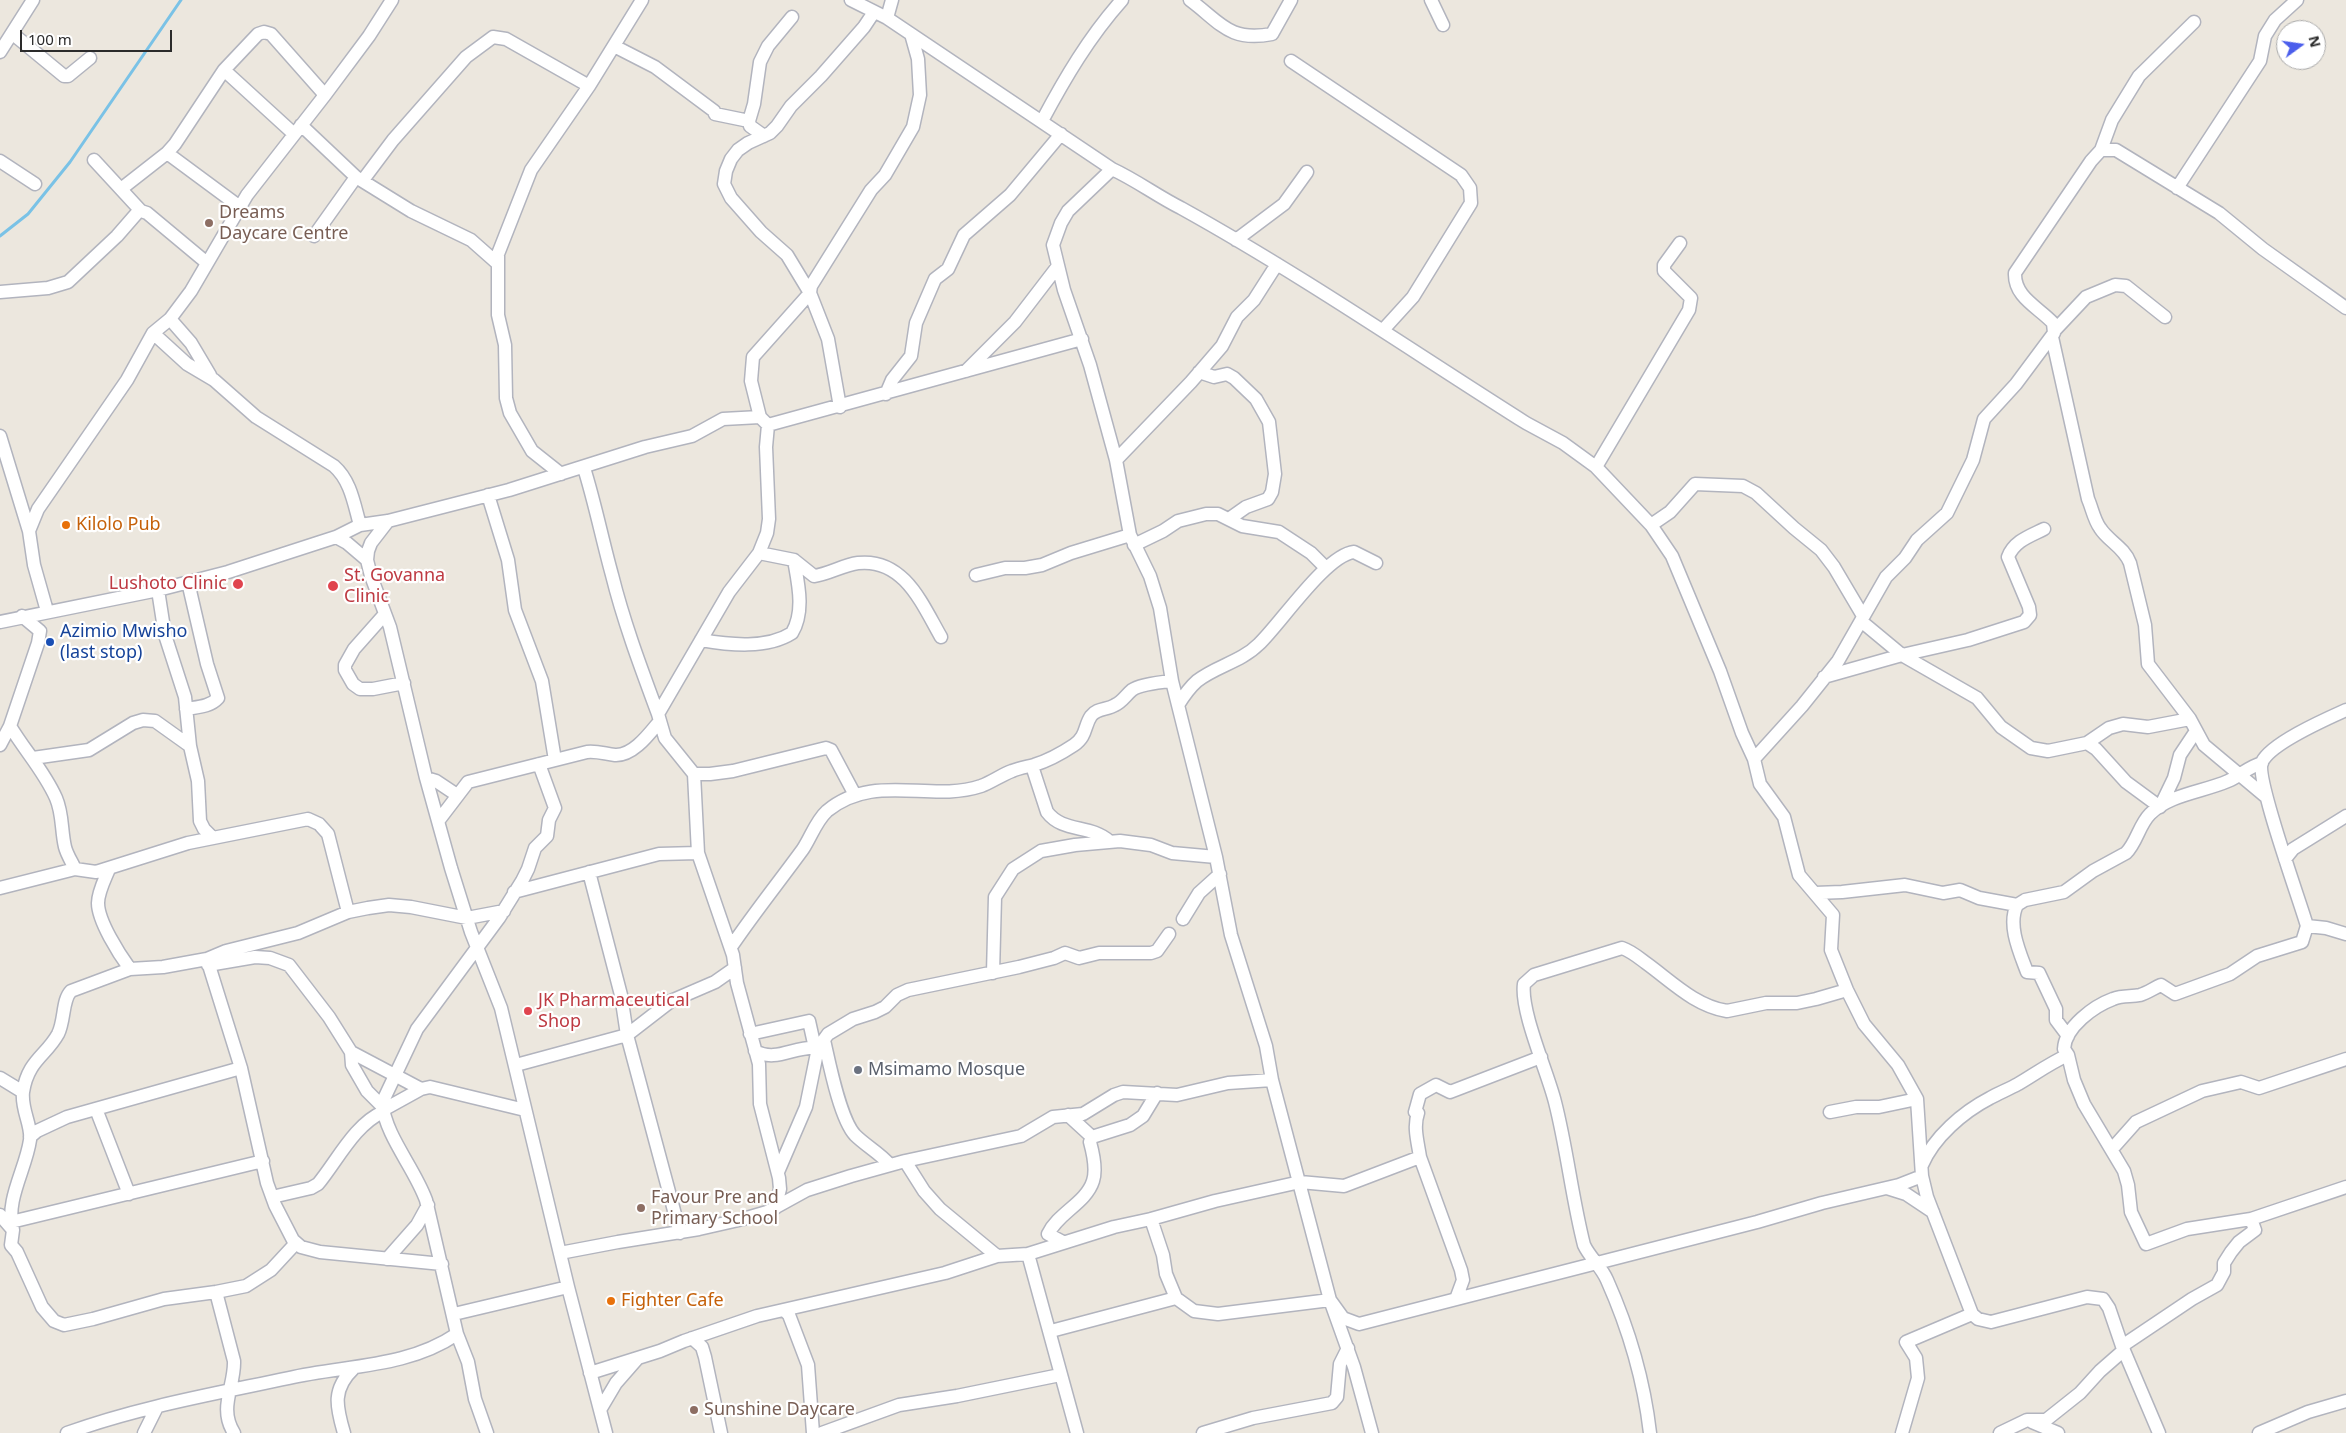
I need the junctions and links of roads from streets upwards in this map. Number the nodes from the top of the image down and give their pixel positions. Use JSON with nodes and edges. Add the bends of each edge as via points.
{"nodes":[{"id":1,"x":33,"y":0,"type":"edge"},
{"id":2,"x":392,"y":0,"type":"edge"},
{"id":3,"x":642,"y":0,"type":"edge"},
{"id":4,"x":851,"y":0,"type":"edge"},
{"id":5,"x":892,"y":0,"type":"edge"},
{"id":6,"x":1122,"y":0,"type":"edge"},
{"id":7,"x":1190,"y":0,"type":"edge"},
{"id":8,"x":1291,"y":0,"type":"edge"},
{"id":9,"x":1431,"y":0,"type":"edge"},
{"id":10,"x":2298,"y":0,"type":"edge"},
{"id":11,"x":874,"y":12,"type":"junction"},
{"id":12,"x":792,"y":17,"type":"dead end"},
{"id":13,"x":887,"y":18,"type":"junction"},
{"id":14,"x":2194,"y":22,"type":"dead end"},
{"id":15,"x":1443,"y":25,"type":"dead end"},
{"id":16,"x":13,"y":34,"type":"junction"},
{"id":17,"x":911,"y":34,"type":"junction"},
{"id":18,"x":614,"y":46,"type":"junction"},
{"id":19,"x":0,"y":52,"type":"edge"},
{"id":20,"x":90,"y":58,"type":"dead end"},
{"id":21,"x":1291,"y":61,"type":"dead end"},
{"id":22,"x":224,"y":70,"type":"junction"},
{"id":23,"x":589,"y":86,"type":"junction"},
{"id":24,"x":325,"y":95,"type":"junction"},
{"id":25,"x":749,"y":121,"type":"junction"},
{"id":26,"x":1042,"y":121,"type":"junction"},
{"id":27,"x":297,"y":129,"type":"junction"},
{"id":28,"x":1061,"y":134,"type":"junction"},
{"id":29,"x":764,"y":136,"type":"junction"},
{"id":30,"x":2101,"y":150,"type":"junction"},
{"id":31,"x":167,"y":154,"type":"junction"},
{"id":32,"x":94,"y":160,"type":"dead end"},
{"id":33,"x":0,"y":161,"type":"edge"},
{"id":34,"x":1112,"y":169,"type":"junction"},
{"id":35,"x":1308,"y":172,"type":"dead end"},
{"id":36,"x":360,"y":179,"type":"junction"},
{"id":37,"x":35,"y":184,"type":"dead end"},
{"id":38,"x":2177,"y":188,"type":"junction"},
{"id":39,"x":121,"y":189,"type":"junction"},
{"id":40,"x":240,"y":207,"type":"junction"},
{"id":41,"x":141,"y":211,"type":"junction"},
{"id":42,"x":314,"y":236,"type":"dead end"},
{"id":43,"x":1236,"y":240,"type":"junction"},
{"id":44,"x":1680,"y":243,"type":"dead end"},
{"id":45,"x":497,"y":262,"type":"junction"},
{"id":46,"x":208,"y":264,"type":"junction"},
{"id":47,"x":1277,"y":264,"type":"junction"},
{"id":48,"x":1058,"y":266,"type":"junction"},
{"id":49,"x":0,"y":292,"type":"edge"},
{"id":50,"x":810,"y":293,"type":"junction"},
{"id":51,"x":2346,"y":308,"type":"edge"},
{"id":52,"x":2165,"y":317,"type":"dead end"},
{"id":53,"x":170,"y":319,"type":"junction"},
{"id":54,"x":1382,"y":330,"type":"junction"},
{"id":55,"x":153,"y":333,"type":"junction"},
{"id":56,"x":2053,"y":333,"type":"junction"},
{"id":57,"x":1082,"y":339,"type":"junction"},
{"id":58,"x":966,"y":371,"type":"junction"},
{"id":59,"x":1199,"y":372,"type":"junction"},
{"id":60,"x":214,"y":380,"type":"junction"},
{"id":61,"x":886,"y":394,"type":"junction"},
{"id":62,"x":840,"y":407,"type":"junction"},
{"id":63,"x":764,"y":421,"type":"junction"},
{"id":64,"x":0,"y":436,"type":"edge"},
{"id":65,"x":1116,"y":460,"type":"junction"},
{"id":66,"x":4,"y":462,"type":"edge"},
{"id":67,"x":1596,"y":466,"type":"junction"},
{"id":68,"x":584,"y":468,"type":"junction"},
{"id":69,"x":561,"y":474,"type":"junction"},
{"id":70,"x":488,"y":495,"type":"junction"},
{"id":71,"x":1229,"y":518,"type":"junction"},
{"id":72,"x":388,"y":521,"type":"junction"},
{"id":73,"x":1651,"y":524,"type":"junction"},
{"id":74,"x":360,"y":525,"type":"junction"},
{"id":75,"x":2044,"y":529,"type":"dead end"},
{"id":76,"x":29,"y":531,"type":"junction"},
{"id":77,"x":336,"y":537,"type":"junction"},
{"id":78,"x":1132,"y":540,"type":"junction"},
{"id":79,"x":759,"y":553,"type":"junction"},
{"id":80,"x":367,"y":560,"type":"junction"},
{"id":81,"x":794,"y":560,"type":"junction"},
{"id":82,"x":1376,"y":563,"type":"dead end"},
{"id":83,"x":1326,"y":568,"type":"junction"},
{"id":84,"x":976,"y":575,"type":"dead end"},
{"id":85,"x":188,"y":582,"type":"junction"},
{"id":86,"x":158,"y":590,"type":"junction"},
{"id":87,"x":46,"y":611,"type":"junction"},
{"id":88,"x":385,"y":614,"type":"junction"},
{"id":89,"x":22,"y":616,"type":"junction"},
{"id":90,"x":1862,"y":618,"type":"junction"},
{"id":91,"x":0,"y":622,"type":"edge"},
{"id":92,"x":941,"y":637,"type":"dead end"},
{"id":93,"x":701,"y":640,"type":"junction"},
{"id":94,"x":1902,"y":655,"type":"junction"},
{"id":95,"x":1824,"y":677,"type":"junction"},
{"id":96,"x":1172,"y":681,"type":"junction"},
{"id":97,"x":404,"y":683,"type":"junction"},
{"id":98,"x":1178,"y":705,"type":"junction"},
{"id":99,"x":186,"y":709,"type":"junction"},
{"id":100,"x":2346,"y":710,"type":"edge"},
{"id":101,"x":659,"y":718,"type":"junction"},
{"id":102,"x":2193,"y":725,"type":"junction"},
{"id":103,"x":10,"y":726,"type":"junction"},
{"id":104,"x":642,"y":741,"type":"junction"},
{"id":105,"x":2088,"y":743,"type":"junction"},
{"id":106,"x":0,"y":745,"type":"edge"},
{"id":107,"x":190,"y":746,"type":"junction"},
{"id":108,"x":670,"y":746,"type":"junction"},
{"id":109,"x":33,"y":758,"type":"junction"},
{"id":110,"x":1754,"y":759,"type":"junction"},
{"id":111,"x":556,"y":760,"type":"junction"},
{"id":112,"x":2262,"y":763,"type":"junction"},
{"id":113,"x":539,"y":764,"type":"junction"},
{"id":114,"x":1032,"y":766,"type":"junction"},
{"id":115,"x":694,"y":774,"type":"junction"},
{"id":116,"x":2240,"y":774,"type":"junction"},
{"id":117,"x":426,"y":778,"type":"junction"},
{"id":118,"x":457,"y":795,"type":"junction"},
{"id":119,"x":855,"y":795,"type":"junction"},
{"id":120,"x":2265,"y":796,"type":"junction"},
{"id":121,"x":2160,"y":807,"type":"junction"},
{"id":122,"x":2346,"y":816,"type":"edge"},
{"id":123,"x":439,"y":820,"type":"junction"},
{"id":124,"x":213,"y":838,"type":"junction"},
{"id":125,"x":1109,"y":841,"type":"junction"},
{"id":126,"x":698,"y":853,"type":"junction"},
{"id":127,"x":1216,"y":857,"type":"junction"},
{"id":128,"x":2286,"y":859,"type":"junction"},
{"id":129,"x":75,"y":868,"type":"junction"},
{"id":130,"x":109,"y":869,"type":"junction"},
{"id":131,"x":589,"y":872,"type":"junction"},
{"id":132,"x":1220,"y":874,"type":"junction"},
{"id":133,"x":0,"y":888,"type":"edge"},
{"id":134,"x":514,"y":892,"type":"junction"},
{"id":135,"x":1815,"y":893,"type":"junction"},
{"id":136,"x":2017,"y":906,"type":"junction"},
{"id":137,"x":504,"y":911,"type":"junction"},
{"id":138,"x":348,"y":912,"type":"junction"},
{"id":139,"x":467,"y":918,"type":"junction"},
{"id":140,"x":1183,"y":919,"type":"dead end"},
{"id":141,"x":2307,"y":926,"type":"junction"},
{"id":142,"x":1169,"y":934,"type":"dead end"},
{"id":143,"x":2346,"y":934,"type":"edge"},
{"id":144,"x":477,"y":945,"type":"junction"},
{"id":145,"x":731,"y":947,"type":"junction"},
{"id":146,"x":207,"y":962,"type":"junction"},
{"id":147,"x":735,"y":968,"type":"junction"},
{"id":148,"x":130,"y":969,"type":"junction"},
{"id":149,"x":993,"y":973,"type":"junction"},
{"id":150,"x":1846,"y":990,"type":"junction"},
{"id":151,"x":750,"y":1034,"type":"junction"},
{"id":152,"x":627,"y":1035,"type":"junction"},
{"id":153,"x":2068,"y":1036,"type":"junction"},
{"id":154,"x":819,"y":1045,"type":"junction"},
{"id":155,"x":755,"y":1051,"type":"junction"},
{"id":156,"x":351,"y":1052,"type":"junction"},
{"id":157,"x":2068,"y":1056,"type":"junction"},
{"id":158,"x":1541,"y":1057,"type":"junction"},
{"id":159,"x":2346,"y":1059,"type":"edge"},
{"id":160,"x":516,"y":1065,"type":"junction"},
{"id":161,"x":242,"y":1068,"type":"junction"},
{"id":162,"x":396,"y":1076,"type":"junction"},
{"id":163,"x":0,"y":1078,"type":"edge"},
{"id":164,"x":1272,"y":1080,"type":"junction"},
{"id":165,"x":421,"y":1089,"type":"junction"},
{"id":166,"x":23,"y":1092,"type":"junction"},
{"id":167,"x":1157,"y":1093,"type":"junction"},
{"id":168,"x":1917,"y":1098,"type":"junction"},
{"id":169,"x":96,"y":1109,"type":"junction"},
{"id":170,"x":383,"y":1110,"type":"junction"},
{"id":171,"x":525,"y":1110,"type":"junction"},
{"id":172,"x":1830,"y":1112,"type":"dead end"},
{"id":173,"x":1068,"y":1115,"type":"junction"},
{"id":174,"x":30,"y":1137,"type":"junction"},
{"id":175,"x":1092,"y":1137,"type":"junction"},
{"id":176,"x":2112,"y":1149,"type":"junction"},
{"id":177,"x":1420,"y":1157,"type":"junction"},
{"id":178,"x":263,"y":1161,"type":"junction"},
{"id":179,"x":905,"y":1161,"type":"junction"},
{"id":180,"x":890,"y":1165,"type":"junction"},
{"id":181,"x":778,"y":1172,"type":"junction"},
{"id":182,"x":1922,"y":1172,"type":"junction"},
{"id":183,"x":1300,"y":1182,"type":"junction"},
{"id":184,"x":2346,"y":1187,"type":"edge"},
{"id":185,"x":1885,"y":1188,"type":"junction"},
{"id":186,"x":129,"y":1194,"type":"junction"},
{"id":187,"x":272,"y":1197,"type":"junction"},
{"id":188,"x":428,"y":1205,"type":"junction"},
{"id":189,"x":775,"y":1208,"type":"junction"},
{"id":190,"x":1933,"y":1212,"type":"junction"},
{"id":191,"x":0,"y":1215,"type":"edge"},
{"id":192,"x":1151,"y":1220,"type":"junction"},
{"id":193,"x":2251,"y":1220,"type":"junction"},
{"id":194,"x":12,"y":1226,"type":"junction"},
{"id":195,"x":680,"y":1233,"type":"junction"},
{"id":196,"x":0,"y":1234,"type":"edge"},
{"id":197,"x":1063,"y":1242,"type":"junction"},
{"id":198,"x":296,"y":1243,"type":"junction"},
{"id":199,"x":560,"y":1253,"type":"junction"},
{"id":200,"x":1028,"y":1254,"type":"junction"},
{"id":201,"x":998,"y":1256,"type":"junction"},
{"id":202,"x":387,"y":1259,"type":"junction"},
{"id":203,"x":442,"y":1264,"type":"junction"},
{"id":204,"x":1599,"y":1264,"type":"junction"},
{"id":205,"x":1463,"y":1280,"type":"junction"},
{"id":206,"x":568,"y":1287,"type":"junction"},
{"id":207,"x":216,"y":1292,"type":"junction"},
{"id":208,"x":1478,"y":1294,"type":"junction"},
{"id":209,"x":1176,"y":1298,"type":"junction"},
{"id":210,"x":1456,"y":1299,"type":"junction"},
{"id":211,"x":1330,"y":1300,"type":"junction"},
{"id":212,"x":784,"y":1310,"type":"junction"},
{"id":213,"x":454,"y":1314,"type":"junction"},
{"id":214,"x":1972,"y":1314,"type":"junction"},
{"id":215,"x":1359,"y":1324,"type":"junction"},
{"id":216,"x":1051,"y":1331,"type":"junction"},
{"id":217,"x":457,"y":1334,"type":"junction"},
{"id":218,"x":692,"y":1338,"type":"junction"},
{"id":219,"x":1347,"y":1346,"type":"junction"},
{"id":220,"x":2123,"y":1348,"type":"junction"},
{"id":221,"x":637,"y":1359,"type":"junction"},
{"id":222,"x":354,"y":1368,"type":"junction"},
{"id":223,"x":590,"y":1373,"type":"junction"},
{"id":224,"x":1060,"y":1375,"type":"junction"},
{"id":225,"x":228,"y":1390,"type":"junction"},
{"id":226,"x":2346,"y":1400,"type":"edge"},
{"id":227,"x":157,"y":1407,"type":"junction"},
{"id":228,"x":600,"y":1410,"type":"junction"},
{"id":229,"x":2027,"y":1420,"type":"junction"},
{"id":230,"x":837,"y":1431,"type":"edge"},
{"id":231,"x":67,"y":1433,"type":"edge"},
{"id":232,"x":144,"y":1433,"type":"edge"},
{"id":233,"x":234,"y":1433,"type":"edge"},
{"id":234,"x":344,"y":1433,"type":"edge"},
{"id":235,"x":487,"y":1433,"type":"edge"},
{"id":236,"x":606,"y":1433,"type":"edge"},
{"id":237,"x":721,"y":1433,"type":"edge"},
{"id":238,"x":813,"y":1433,"type":"edge"},
{"id":239,"x":822,"y":1433,"type":"edge"},
{"id":240,"x":1077,"y":1433,"type":"edge"},
{"id":241,"x":1203,"y":1433,"type":"edge"},
{"id":242,"x":1372,"y":1433,"type":"edge"},
{"id":243,"x":1650,"y":1433,"type":"edge"},
{"id":244,"x":1902,"y":1433,"type":"edge"},
{"id":245,"x":2000,"y":1433,"type":"edge"},
{"id":246,"x":2058,"y":1433,"type":"edge"},
{"id":247,"x":2159,"y":1433,"type":"edge"},
{"id":248,"x":2259,"y":1433,"type":"edge"}],
"edges":[{"from":1,"to":16,"type":"street"},
{"from":2,"to":24,"type":"street"},
{"from":3,"to":18,"type":"street"},
{"from":4,"to":11,"type":"street"},
{"from":5,"to":13,"type":"street"},
{"from":6,"to":26,"type":"street","via":[[1068,72]]},
{"from":7,"to":8,"type":"street","via":[[1236,35],[1252,37],[1272,34]]},
{"from":9,"to":15,"type":"street"},
{"from":10,"to":38,"type":"street","via":[[2275,20],[2265,36],[2260,61]]},
{"from":11,"to":13,"type":"street"},
{"from":11,"to":29,"type":"street","via":[[821,76],[791,106],[778,126]]},
{"from":12,"to":25,"type":"street","via":[[763,54]]},
{"from":13,"to":17,"type":"street"},
{"from":14,"to":30,"type":"street","via":[[2138,76],[2112,120]]},
{"from":16,"to":19,"type":"street"},
{"from":16,"to":20,"type":"street","via":[[64,76]]},
{"from":17,"to":26,"type":"street"},
{"from":17,"to":50,"type":"street","via":[[918,59],[920,95],[912,126],[885,175],[871,190],[820,269]]},
{"from":18,"to":23,"type":"street"},
{"from":18,"to":25,"type":"street","via":[[655,66],[715,114]]},
{"from":21,"to":54,"type":"street","via":[[1461,175],[1470,188],[1471,203],[1435,264],[1413,297]]},
{"from":22,"to":24,"type":"street","via":[[258,34],[268,32]]},
{"from":22,"to":27,"type":"street"},
{"from":22,"to":31,"type":"street"},
{"from":23,"to":36,"type":"street","via":[[506,39],[493,37],[466,57]]},
{"from":23,"to":45,"type":"street","via":[[531,170],[501,243]]},
{"from":24,"to":27,"type":"street"},
{"from":25,"to":29,"type":"street","via":[[750,126]]},
{"from":26,"to":28,"type":"street"},
{"from":27,"to":36,"type":"street"},
{"from":27,"to":40,"type":"street"},
{"from":28,"to":34,"type":"street"},
{"from":28,"to":61,"type":"street","via":[[1010,195],[970,229],[959,243],[948,269],[935,279],[916,323],[911,356],[892,380]]},
{"from":29,"to":50,"type":"street","via":[[748,143],[731,159],[724,180],[725,189],[738,208],[787,255]]},
{"from":30,"to":38,"type":"street","via":[[2116,150]]},
{"from":30,"to":56,"type":"street","via":[[2015,273],[2014,284],[2020,294],[2053,323]]},
{"from":31,"to":39,"type":"street"},
{"from":31,"to":40,"type":"street"},
{"from":32,"to":39,"type":"street"},
{"from":33,"to":37,"type":"street"},
{"from":34,"to":43,"type":"street","via":[[1135,179]]},
{"from":34,"to":48,"type":"street","via":[[1077,200],[1061,223],[1053,245]]},
{"from":35,"to":43,"type":"street","via":[[1284,204]]},
{"from":36,"to":42,"type":"street"},
{"from":36,"to":45,"type":"street","via":[[411,211],[471,240]]},
{"from":38,"to":51,"type":"street","via":[[2219,213]]},
{"from":39,"to":41,"type":"street"},
{"from":40,"to":46,"type":"street"},
{"from":41,"to":46,"type":"street"},
{"from":41,"to":49,"type":"street","via":[[68,282],[48,288]]},
{"from":43,"to":47,"type":"street"},
{"from":44,"to":67,"type":"street","via":[[1664,265],[1664,271],[1691,298],[1689,310]]},
{"from":45,"to":69,"type":"street","via":[[498,315],[505,345],[506,398],[510,413],[532,451]]},
{"from":46,"to":53,"type":"street"},
{"from":47,"to":54,"type":"street"},
{"from":47,"to":59,"type":"street","via":[[1254,300],[1237,317],[1222,346]]},
{"from":48,"to":57,"type":"street"},
{"from":48,"to":58,"type":"street","via":[[1015,322]]},
{"from":50,"to":62,"type":"street","via":[[828,339]]},
{"from":50,"to":63,"type":"street","via":[[753,357],[751,381]]},
{"from":52,"to":56,"type":"street","via":[[2126,286],[2114,285],[2086,297]]},
{"from":53,"to":55,"type":"street"},
{"from":53,"to":60,"type":"street","via":[[191,343]]},
{"from":54,"to":67,"type":"street"},
{"from":55,"to":60,"type":"street","via":[[187,364]]},
{"from":55,"to":76,"type":"street","via":[[127,380],[38,509]]},
{"from":56,"to":90,"type":"street","via":[[2016,384],[1984,419],[1973,460],[1947,512],[1917,540],[1886,577]]},
{"from":56,"to":102,"type":"street","via":[[2086,490],[2096,522],[2128,559],[2144,625],[2148,664]]},
{"from":57,"to":58,"type":"street"},
{"from":57,"to":65,"type":"street"},
{"from":58,"to":61,"type":"street"},
{"from":59,"to":65,"type":"street"},
{"from":59,"to":71,"type":"street","via":[[1214,377],[1226,374],[1234,378],[1256,399],[1269,422],[1275,474],[1272,492],[1266,500]]},
{"from":60,"to":74,"type":"street","via":[[256,417],[342,472]]},
{"from":61,"to":62,"type":"street"},
{"from":62,"to":63,"type":"street"},
{"from":63,"to":68,"type":"street","via":[[723,419],[692,436],[645,447]]},
{"from":63,"to":79,"type":"street","via":[[769,519]]},
{"from":64,"to":66,"type":"street"},
{"from":65,"to":78,"type":"street"},
{"from":66,"to":76,"type":"street"},
{"from":67,"to":73,"type":"street"},
{"from":68,"to":69,"type":"street"},
{"from":68,"to":101,"type":"street","via":[[628,630]]},
{"from":69,"to":70,"type":"street"},
{"from":70,"to":72,"type":"street"},
{"from":70,"to":111,"type":"street","via":[[508,560],[515,610],[542,680]]},
{"from":71,"to":78,"type":"street","via":[[1218,514],[1192,517],[1163,531]]},
{"from":71,"to":83,"type":"street","via":[[1246,527],[1279,532],[1311,553]]},
{"from":72,"to":74,"type":"street"},
{"from":72,"to":80,"type":"street","via":[[372,543]]},
{"from":73,"to":90,"type":"street","via":[[1670,512],[1695,484],[1743,486],[1820,550],[1834,567]]},
{"from":73,"to":110,"type":"street","via":[[1672,556]]},
{"from":74,"to":77,"type":"street"},
{"from":75,"to":94,"type":"street","via":[[2020,541],[2008,557],[2029,607],[2030,615],[2024,622],[1968,640]]},
{"from":76,"to":87,"type":"street"},
{"from":77,"to":80,"type":"street"},
{"from":77,"to":85,"type":"street"},
{"from":78,"to":84,"type":"street","via":[[1071,553],[1042,565],[1005,568]]},
{"from":78,"to":96,"type":"street","via":[[1160,608]]},
{"from":79,"to":81,"type":"street"},
{"from":79,"to":93,"type":"street","via":[[729,592]]},
{"from":80,"to":88,"type":"street"},
{"from":81,"to":92,"type":"street","via":[[814,576],[864,563],[894,570],[909,584]]},
{"from":81,"to":93,"type":"street","via":[[799,597],[798,620],[792,633],[768,642],[746,644]]},
{"from":82,"to":83,"type":"street","via":[[1354,552]]},
{"from":83,"to":98,"type":"street","via":[[1260,644],[1244,657],[1196,682]]},
{"from":85,"to":86,"type":"street"},
{"from":85,"to":99,"type":"street","via":[[218,698],[213,703]]},
{"from":86,"to":87,"type":"street"},
{"from":86,"to":99,"type":"street","via":[[165,636],[182,684]]},
{"from":87,"to":89,"type":"street"},
{"from":88,"to":97,"type":"street"},
{"from":88,"to":97,"type":"street","via":[[354,649],[345,670],[360,690]]},
{"from":89,"to":91,"type":"street"},
{"from":89,"to":103,"type":"street","via":[[40,631]]},
{"from":90,"to":94,"type":"street"},
{"from":90,"to":95,"type":"street","via":[[1838,661]]},
{"from":93,"to":101,"type":"street"},
{"from":94,"to":95,"type":"street"},
{"from":94,"to":105,"type":"street","via":[[1978,698],[2001,728],[2031,748],[2048,751]]},
{"from":95,"to":110,"type":"street"},
{"from":96,"to":98,"type":"street"},
{"from":96,"to":114,"type":"street","via":[[1134,688],[1116,705],[1091,717],[1079,741]]},
{"from":97,"to":117,"type":"street"},
{"from":98,"to":127,"type":"street"},
{"from":99,"to":107,"type":"street"},
{"from":100,"to":112,"type":"street","via":[[2281,744]]},
{"from":101,"to":104,"type":"street"},
{"from":101,"to":108,"type":"street"},
{"from":102,"to":105,"type":"street","via":[[2119,725]]},
{"from":102,"to":116,"type":"street","via":[[2204,745]]},
{"from":102,"to":121,"type":"street"},
{"from":103,"to":106,"type":"street"},
{"from":103,"to":109,"type":"street"},
{"from":104,"to":108,"type":"street"},
{"from":104,"to":111,"type":"street","via":[[616,755],[598,751]]},
{"from":105,"to":121,"type":"street","via":[[2126,782]]},
{"from":107,"to":109,"type":"street","via":[[155,721],[143,720],[89,750]]},
{"from":107,"to":124,"type":"street","via":[[198,781],[200,821]]},
{"from":108,"to":115,"type":"street"},
{"from":109,"to":129,"type":"street","via":[[56,798],[62,814],[66,850]]},
{"from":110,"to":135,"type":"street","via":[[1760,784],[1784,817],[1799,875]]},
{"from":111,"to":113,"type":"street"},
{"from":112,"to":116,"type":"street"},
{"from":112,"to":120,"type":"street"},
{"from":113,"to":118,"type":"street","via":[[468,782]]},
{"from":113,"to":134,"type":"street","via":[[555,808],[547,836],[535,848],[528,869]]},
{"from":114,"to":119,"type":"street","via":[[1011,771],[978,787],[916,792],[878,789]]},
{"from":114,"to":125,"type":"street","via":[[1051,817],[1065,826],[1098,834]]},
{"from":115,"to":119,"type":"street","via":[[733,771],[826,748]]},
{"from":115,"to":126,"type":"street"},
{"from":116,"to":120,"type":"street"},
{"from":116,"to":121,"type":"street"},
{"from":117,"to":118,"type":"street"},
{"from":117,"to":123,"type":"street"},
{"from":118,"to":123,"type":"street"},
{"from":119,"to":145,"type":"street","via":[[823,816],[780,883]]},
{"from":120,"to":128,"type":"street"},
{"from":121,"to":136,"type":"street","via":[[2145,821],[2126,853],[2093,870],[2064,892],[2025,900]]},
{"from":122,"to":128,"type":"street","via":[[2293,849]]},
{"from":123,"to":139,"type":"street"},
{"from":124,"to":130,"type":"street"},
{"from":124,"to":138,"type":"street","via":[[308,819],[319,824],[328,834],[333,848]]},
{"from":125,"to":127,"type":"street","via":[[1129,841],[1172,853]]},
{"from":125,"to":149,"type":"street","via":[[1040,851],[1013,869],[999,888],[993,905]]},
{"from":126,"to":131,"type":"street","via":[[660,854]]},
{"from":126,"to":145,"type":"street"},
{"from":127,"to":132,"type":"street"},
{"from":128,"to":141,"type":"street"},
{"from":129,"to":130,"type":"street","via":[[96,872]]},
{"from":129,"to":133,"type":"street"},
{"from":130,"to":148,"type":"street","via":[[98,900],[99,910]]},
{"from":131,"to":134,"type":"street"},
{"from":131,"to":152,"type":"street","via":[[619,986]]},
{"from":132,"to":140,"type":"street","via":[[1199,893]]},
{"from":132,"to":164,"type":"street","via":[[1231,935],[1266,1046]]},
{"from":134,"to":137,"type":"street"},
{"from":135,"to":136,"type":"street","via":[[1905,885],[1944,893],[1960,890],[1979,898]]},
{"from":135,"to":150,"type":"street","via":[[1833,915],[1831,950]]},
{"from":136,"to":153,"type":"street","via":[[2012,924],[2027,972],[2039,973],[2056,1009],[2056,1020]]},
{"from":137,"to":139,"type":"street"},
{"from":137,"to":144,"type":"street"},
{"from":138,"to":139,"type":"street","via":[[389,905]]},
{"from":138,"to":146,"type":"street","via":[[298,933],[226,951]]},
{"from":139,"to":144,"type":"street"},
{"from":141,"to":143,"type":"street"},
{"from":141,"to":153,"type":"street","via":[[2305,936],[2296,945],[2257,956],[2216,980],[2175,994],[2161,985],[2139,995],[2110,1000],[2084,1017]]},
{"from":142,"to":149,"type":"street","via":[[1157,951],[1151,953],[1099,953],[1079,958],[1065,953]]},
{"from":144,"to":160,"type":"street","via":[[501,1008]]},
{"from":144,"to":162,"type":"street","via":[[417,1028]]},
{"from":145,"to":147,"type":"street"},
{"from":146,"to":148,"type":"street"},
{"from":146,"to":156,"type":"street","via":[[270,958],[289,965]]},
{"from":146,"to":161,"type":"street"},
{"from":147,"to":151,"type":"street"},
{"from":147,"to":152,"type":"street","via":[[715,982],[671,1001]]},
{"from":148,"to":166,"type":"street","via":[[67,995],[63,1022],[56,1036],[34,1062]]},
{"from":149,"to":154,"type":"street","via":[[908,990],[891,999],[885,1007],[837,1027]]},
{"from":150,"to":158,"type":"street","via":[[1797,1003],[1719,1010],[1690,996],[1633,954],[1618,949],[1534,975],[1526,982],[1523,987],[1526,1006]]},
{"from":150,"to":168,"type":"street","via":[[1864,1024],[1898,1065]]},
{"from":151,"to":154,"type":"street","via":[[809,1021]]},
{"from":151,"to":155,"type":"street"},
{"from":152,"to":160,"type":"street"},
{"from":152,"to":195,"type":"street"},
{"from":153,"to":157,"type":"street","via":[[2064,1042]]},
{"from":154,"to":155,"type":"street","via":[[774,1056]]},
{"from":154,"to":180,"type":"street","via":[[852,1132]]},
{"from":154,"to":181,"type":"street","via":[[806,1107]]},
{"from":155,"to":181,"type":"street","via":[[759,1064],[760,1104]]},
{"from":156,"to":162,"type":"street"},
{"from":156,"to":170,"type":"street","via":[[352,1065]]},
{"from":157,"to":176,"type":"street","via":[[2079,1095]]},
{"from":157,"to":182,"type":"street","via":[[2048,1064],[2033,1076],[1969,1111],[1934,1144]]},
{"from":158,"to":177,"type":"street","via":[[1450,1092],[1436,1085],[1420,1094],[1415,1112],[1418,1113],[1415,1123]]},
{"from":158,"to":204,"type":"street","via":[[1562,1131],[1584,1245]]},
{"from":159,"to":176,"type":"street","via":[[2259,1088],[2241,1082],[2202,1091],[2136,1122]]},
{"from":160,"to":171,"type":"street"},
{"from":161,"to":169,"type":"street"},
{"from":161,"to":178,"type":"street"},
{"from":162,"to":165,"type":"street"},
{"from":162,"to":170,"type":"street","via":[[383,1100]]},
{"from":163,"to":166,"type":"street"},
{"from":164,"to":167,"type":"street","via":[[1228,1083],[1178,1095]]},
{"from":164,"to":183,"type":"street"},
{"from":165,"to":170,"type":"street"},
{"from":165,"to":171,"type":"street","via":[[438,1088]]},
{"from":166,"to":174,"type":"street","via":[[23,1110]]},
{"from":167,"to":173,"type":"street","via":[[1124,1092],[1083,1114]]},
{"from":167,"to":175,"type":"street","via":[[1143,1116],[1130,1125]]},
{"from":168,"to":172,"type":"street","via":[[1879,1107]]},
{"from":168,"to":182,"type":"street"},
{"from":169,"to":174,"type":"street","via":[[59,1121]]},
{"from":169,"to":186,"type":"street"},
{"from":170,"to":187,"type":"street","via":[[361,1129],[318,1184]]},
{"from":170,"to":188,"type":"street","via":[[420,1182]]},
{"from":171,"to":199,"type":"street"},
{"from":173,"to":175,"type":"street"},
{"from":173,"to":179,"type":"street","via":[[1053,1117],[1012,1139]]},
{"from":174,"to":194,"type":"street","via":[[18,1180]]},
{"from":175,"to":197,"type":"street","via":[[1093,1180],[1048,1234]]},
{"from":176,"to":193,"type":"street","via":[[2124,1171],[2131,1212],[2146,1244],[2187,1229]]},
{"from":177,"to":183,"type":"street","via":[[1344,1186]]},
{"from":177,"to":205,"type":"street","via":[[1458,1258]]},
{"from":178,"to":186,"type":"street"},
{"from":178,"to":187,"type":"street"},
{"from":179,"to":180,"type":"street"},
{"from":179,"to":201,"type":"street","via":[[940,1210]]},
{"from":180,"to":189,"type":"street","via":[[807,1190]]},
{"from":181,"to":189,"type":"street","via":[[780,1189]]},
{"from":182,"to":185,"type":"street"},
{"from":182,"to":190,"type":"street"},
{"from":183,"to":192,"type":"street","via":[[1215,1201]]},
{"from":183,"to":211,"type":"street"},
{"from":184,"to":193,"type":"street"},
{"from":185,"to":190,"type":"street","via":[[1906,1194]]},
{"from":185,"to":204,"type":"street"},
{"from":186,"to":194,"type":"street"},
{"from":187,"to":198,"type":"street"},
{"from":188,"to":202,"type":"street","via":[[417,1225]]},
{"from":188,"to":203,"type":"street"},
{"from":189,"to":195,"type":"street"},
{"from":190,"to":214,"type":"street"},
{"from":191,"to":194,"type":"street"},
{"from":192,"to":197,"type":"street"},
{"from":192,"to":209,"type":"street"},
{"from":193,"to":220,"type":"street","via":[[2255,1230],[2238,1242],[2231,1252],[2217,1285]]},
{"from":194,"to":196,"type":"street"},
{"from":194,"to":207,"type":"street","via":[[11,1244],[42,1307],[60,1324],[93,1319],[164,1299]]},
{"from":195,"to":199,"type":"street"},
{"from":197,"to":200,"type":"street"},
{"from":198,"to":202,"type":"street","via":[[320,1252]]},
{"from":198,"to":207,"type":"street","via":[[260,1278],[246,1286]]},
{"from":199,"to":206,"type":"street"},
{"from":200,"to":201,"type":"street"},
{"from":200,"to":216,"type":"street"},
{"from":201,"to":212,"type":"street","via":[[945,1273]]},
{"from":202,"to":203,"type":"street"},
{"from":203,"to":213,"type":"street"},
{"from":204,"to":208,"type":"street"},
{"from":204,"to":243,"type":"street","via":[[1629,1339]]},
{"from":205,"to":208,"type":"street"},
{"from":205,"to":210,"type":"street"},
{"from":206,"to":213,"type":"street"},
{"from":206,"to":223,"type":"street"},
{"from":207,"to":225,"type":"street","via":[[234,1361],[235,1372]]},
{"from":208,"to":210,"type":"street"},
{"from":209,"to":211,"type":"street","via":[[1194,1311],[1218,1314]]},
{"from":209,"to":216,"type":"street"},
{"from":210,"to":215,"type":"street"},
{"from":211,"to":215,"type":"street","via":[[1343,1318]]},
{"from":211,"to":219,"type":"street"},
{"from":212,"to":218,"type":"street"},
{"from":212,"to":238,"type":"street","via":[[793,1323],[808,1365]]},
{"from":213,"to":217,"type":"street"},
{"from":214,"to":220,"type":"street","via":[[1991,1322],[2087,1297],[2103,1299]]},
{"from":214,"to":244,"type":"street","via":[[1906,1342],[1916,1358],[1918,1378]]},
{"from":215,"to":219,"type":"street"},
{"from":216,"to":224,"type":"street"},
{"from":217,"to":222,"type":"street","via":[[424,1352]]},
{"from":217,"to":235,"type":"street"},
{"from":218,"to":221,"type":"street"},
{"from":218,"to":237,"type":"street","via":[[702,1347]]},
{"from":219,"to":241,"type":"street","via":[[1340,1364],[1337,1397],[1332,1403],[1290,1409]]},
{"from":219,"to":242,"type":"street"},
{"from":220,"to":229,"type":"street","via":[[2080,1393],[2046,1420]]},
{"from":220,"to":247,"type":"street"},
{"from":221,"to":223,"type":"street"},
{"from":221,"to":228,"type":"street"},
{"from":222,"to":225,"type":"street"},
{"from":222,"to":234,"type":"street","via":[[341,1382],[337,1397]]},
{"from":223,"to":228,"type":"street"},
{"from":224,"to":230,"type":"street","via":[[899,1405]]},
{"from":224,"to":240,"type":"street"},
{"from":225,"to":227,"type":"street"},
{"from":225,"to":233,"type":"street","via":[[227,1417]]},
{"from":226,"to":248,"type":"street"},
{"from":227,"to":231,"type":"street"},
{"from":227,"to":232,"type":"street"},
{"from":228,"to":236,"type":"street"},
{"from":229,"to":245,"type":"street"},
{"from":229,"to":246,"type":"street"},
{"from":230,"to":239,"type":"street"}]}
